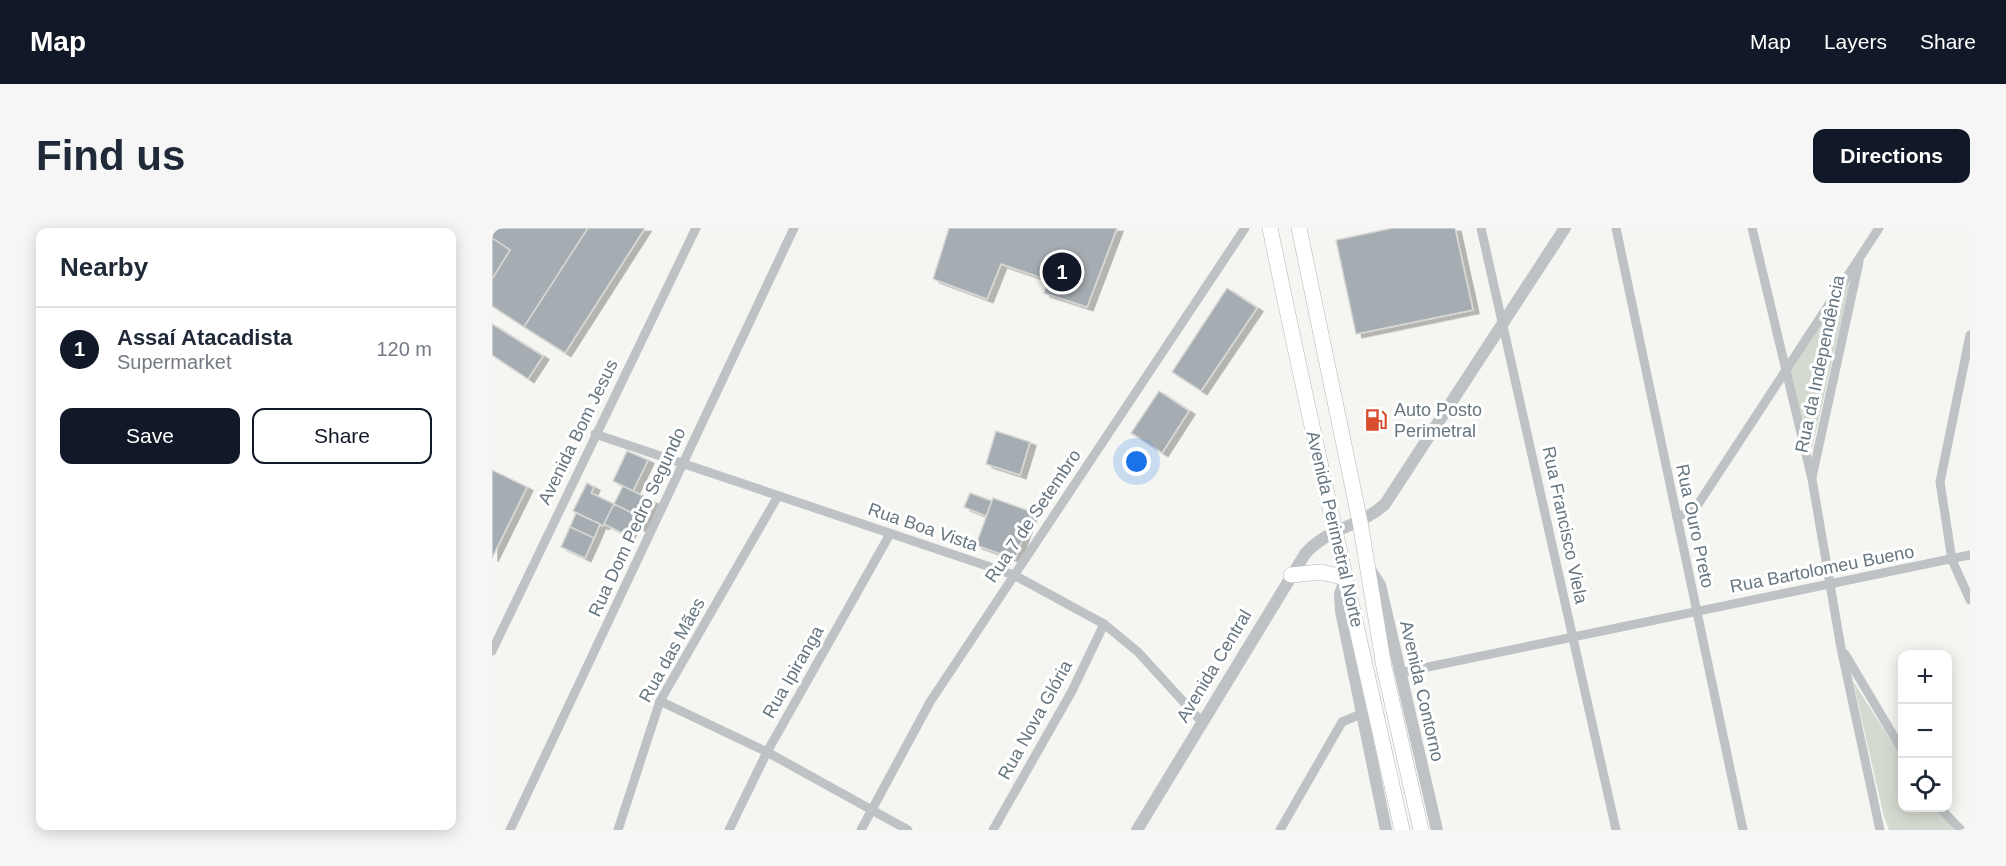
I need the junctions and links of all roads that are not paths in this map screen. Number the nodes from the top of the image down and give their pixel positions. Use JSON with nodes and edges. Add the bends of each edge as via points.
{"nodes":[{"id":1,"x":696,"y":228,"type":"edge"},
{"id":2,"x":794,"y":228,"type":"edge"},
{"id":3,"x":1245,"y":228,"type":"edge"},
{"id":4,"x":1270,"y":228,"type":"edge"},
{"id":5,"x":1299,"y":228,"type":"edge"},
{"id":6,"x":1481,"y":228,"type":"edge"},
{"id":7,"x":1565,"y":228,"type":"edge"},
{"id":8,"x":1616,"y":228,"type":"edge"},
{"id":9,"x":1752,"y":228,"type":"edge"},
{"id":10,"x":1879,"y":228,"type":"edge"},
{"id":11,"x":1861,"y":255,"type":"junction"},
{"id":12,"x":1504,"y":324,"type":"junction"},
{"id":13,"x":1970,"y":335,"type":"edge"},
{"id":14,"x":1784,"y":370,"type":"junction"},
{"id":15,"x":595,"y":434,"type":"junction"},
{"id":16,"x":683,"y":464,"type":"junction"},
{"id":17,"x":1812,"y":479,"type":"junction"},
{"id":18,"x":778,"y":496,"type":"junction"},
{"id":19,"x":1677,"y":517,"type":"junction"},
{"id":20,"x":1360,"y":522,"type":"junction"},
{"id":21,"x":1334,"y":530,"type":"junction"},
{"id":22,"x":890,"y":534,"type":"junction"},
{"id":23,"x":1970,"y":555,"type":"edge"},
{"id":24,"x":1952,"y":560,"type":"junction"},
{"id":25,"x":1366,"y":563,"type":"junction"},
{"id":26,"x":1014,"y":575,"type":"junction"},
{"id":27,"x":1291,"y":575,"type":"junction"},
{"id":28,"x":1346,"y":578,"type":"junction"},
{"id":29,"x":1829,"y":584,"type":"junction"},
{"id":30,"x":1970,"y":600,"type":"edge"},
{"id":31,"x":1697,"y":612,"type":"junction"},
{"id":32,"x":1104,"y":624,"type":"junction"},
{"id":33,"x":1573,"y":638,"type":"junction"},
{"id":34,"x":1841,"y":648,"type":"junction"},
{"id":35,"x":492,"y":651,"type":"edge"},
{"id":36,"x":1399,"y":673,"type":"junction"},
{"id":37,"x":660,"y":701,"type":"junction"},
{"id":38,"x":1361,"y":714,"type":"junction"},
{"id":39,"x":1201,"y":721,"type":"junction"},
{"id":40,"x":1898,"y":743,"type":"edge"},
{"id":41,"x":767,"y":752,"type":"junction"},
{"id":42,"x":871,"y":808,"type":"junction"},
{"id":43,"x":1945,"y":812,"type":"edge"},
{"id":44,"x":510,"y":830,"type":"edge"},
{"id":45,"x":618,"y":830,"type":"edge"},
{"id":46,"x":729,"y":830,"type":"edge"},
{"id":47,"x":861,"y":830,"type":"edge"},
{"id":48,"x":908,"y":830,"type":"edge"},
{"id":49,"x":993,"y":830,"type":"edge"},
{"id":50,"x":1138,"y":830,"type":"edge"},
{"id":51,"x":1280,"y":830,"type":"edge"},
{"id":52,"x":1386,"y":830,"type":"edge"},
{"id":53,"x":1402,"y":830,"type":"edge"},
{"id":54,"x":1421,"y":830,"type":"edge"},
{"id":55,"x":1437,"y":830,"type":"edge"},
{"id":56,"x":1616,"y":830,"type":"edge"},
{"id":57,"x":1743,"y":830,"type":"edge"},
{"id":58,"x":1880,"y":830,"type":"edge"},
{"id":59,"x":1961,"y":830,"type":"edge"}],
"edges":[{"from":1,"to":15,"type":"street","name":"Avenida Bom Jesus"},
{"from":2,"to":16,"type":"street","name":"Rua Dom Pedro Segundo"},
{"from":3,"to":26,"type":"street","name":"Rua 7 de Setembro"},
{"from":4,"to":21,"type":"highway","name":"Avenida Perimetral Norte"},
{"from":5,"to":20,"type":"highway","name":"Avenida Perimetral Norte"},
{"from":6,"to":12,"type":"street","name":"Rua Francisco Viela"},
{"from":7,"to":12,"type":"street"},
{"from":8,"to":19,"type":"street","name":"Rua Ouro Preto"},
{"from":9,"to":14,"type":"street"},
{"from":10,"to":11,"type":"street","name":"Rua da Independência"},
{"from":11,"to":14,"type":"street","name":"Rua da Independência"},
{"from":11,"to":17,"type":"street","name":"Rua da Independência"},
{"from":12,"to":20,"type":"street","via":[[1399,486],[1372,516]]},
{"from":12,"to":33,"type":"street","name":"Rua Francisco Viela"},
{"from":13,"to":24,"type":"street","via":[[1941,482]]},
{"from":14,"to":17,"type":"street","name":"Rua da Independência"},
{"from":14,"to":19,"type":"street","via":[[1695,509]]},
{"from":15,"to":16,"type":"street","name":"Rua Boa Vista"},
{"from":15,"to":35,"type":"street","name":"Avenida Bom Jesus"},
{"from":16,"to":18,"type":"street","name":"Rua Boa Vista"},
{"from":16,"to":44,"type":"street","name":"Rua Dom Pedro Segundo"},
{"from":17,"to":29,"type":"street","name":"Rua da Independência"},
{"from":18,"to":22,"type":"street","name":"Rua Boa Vista"},
{"from":18,"to":37,"type":"street","name":"Rua das Mães"},
{"from":19,"to":31,"type":"street","name":"Rua Ouro Preto"},
{"from":20,"to":21,"type":"street"},
{"from":20,"to":25,"type":"highway","name":"Avenida Perimetral Norte"},
{"from":21,"to":27,"type":"street","name":"Avenida Central","via":[[1315,542]]},
{"from":21,"to":28,"type":"highway","name":"Avenida Perimetral Norte"},
{"from":22,"to":26,"type":"street","name":"Rua Boa Vista"},
{"from":22,"to":41,"type":"street","name":"Rua Ipiranga"},
{"from":23,"to":24,"type":"street","name":"Rua Bartolomeu Bueno"},
{"from":24,"to":29,"type":"street","name":"Rua Bartolomeu Bueno"},
{"from":24,"to":30,"type":"street"},
{"from":25,"to":36,"type":"street","name":"Avenida Contorno","via":[[1380,585]]},
{"from":25,"to":54,"type":"highway","name":"Avenida Perimetral Norte","via":[[1384,668]]},
{"from":26,"to":32,"type":"street","name":"Rua Boa Vista"},
{"from":26,"to":42,"type":"street","name":"Rua 7 de Setembro","via":[[930,702]]},
{"from":27,"to":28,"type":"highway","via":[[1321,572]]},
{"from":27,"to":39,"type":"street","name":"Avenida Central"},
{"from":28,"to":38,"type":"street","via":[[1340,594],[1341,611]]},
{"from":28,"to":53,"type":"highway","name":"Avenida Perimetral Norte"},
{"from":29,"to":31,"type":"street","name":"Rua Bartolomeu Bueno"},
{"from":29,"to":34,"type":"street","name":"Rua da Independência"},
{"from":31,"to":33,"type":"street","name":"Rua Bartolomeu Bueno"},
{"from":31,"to":57,"type":"street","name":"Rua Ouro Preto"},
{"from":32,"to":39,"type":"street","name":"Rua Boa Vista","via":[[1138,652]]},
{"from":32,"to":49,"type":"street","name":"Rua Nova Glória","via":[[1072,691]]},
{"from":33,"to":36,"type":"street","name":"Rua Bartolomeu Bueno"},
{"from":33,"to":56,"type":"street","name":"Rua Francisco Viela"},
{"from":34,"to":40,"type":"street","name":"Rua da Independência"},
{"from":34,"to":58,"type":"street","name":"Rua da Independência"},
{"from":36,"to":55,"type":"street","name":"Avenida Contorno"},
{"from":37,"to":41,"type":"street"},
{"from":37,"to":45,"type":"street","name":"Rua das Mães"},
{"from":38,"to":51,"type":"street","via":[[1342,722]]},
{"from":38,"to":52,"type":"street"},
{"from":39,"to":50,"type":"street","name":"Avenida Central"},
{"from":41,"to":42,"type":"street"},
{"from":41,"to":46,"type":"street","name":"Rua Ipiranga"},
{"from":42,"to":47,"type":"street","name":"Rua 7 de Setembro"},
{"from":42,"to":48,"type":"street"},
{"from":43,"to":59,"type":"street"}]}
